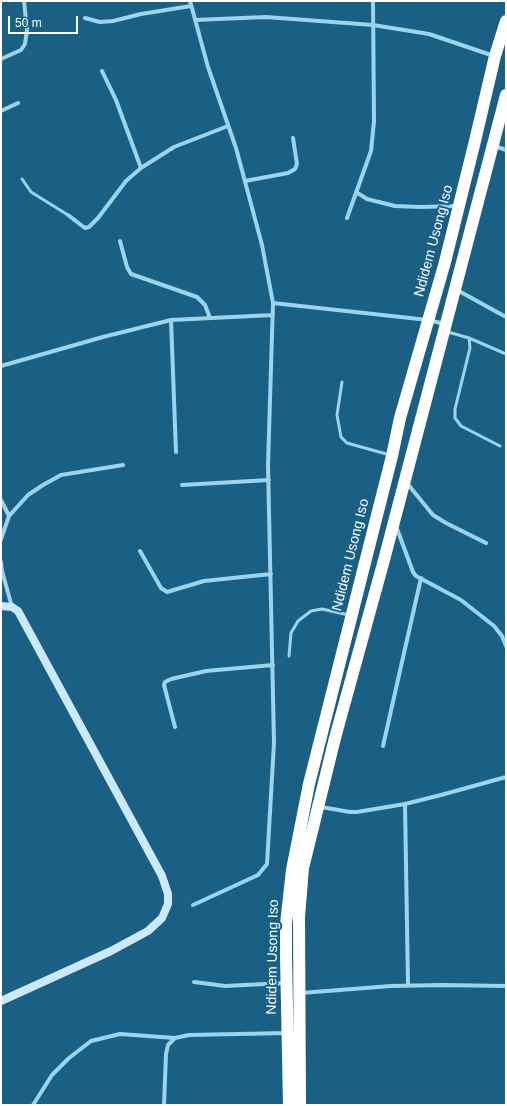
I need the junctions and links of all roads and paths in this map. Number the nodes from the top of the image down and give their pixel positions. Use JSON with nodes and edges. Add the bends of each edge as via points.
{"nodes":[{"id":1,"x":24,"y":1,"type":"edge"},
{"id":2,"x":373,"y":1,"type":"edge"},
{"id":3,"x":190,"y":3,"type":"edge"},
{"id":4,"x":85,"y":18,"type":"dead end"},
{"id":5,"x":195,"y":20,"type":"junction"},
{"id":6,"x":506,"y":21,"type":"edge"},
{"id":7,"x":373,"y":25,"type":"junction"},
{"id":8,"x":495,"y":56,"type":"junction"},
{"id":9,"x":1,"y":59,"type":"edge"},
{"id":10,"x":102,"y":71,"type":"dead end"},
{"id":11,"x":506,"y":95,"type":"edge"},
{"id":12,"x":18,"y":103,"type":"dead end"},
{"id":13,"x":1,"y":111,"type":"edge"},
{"id":14,"x":228,"y":126,"type":"junction"},
{"id":15,"x":293,"y":138,"type":"dead end"},
{"id":16,"x":493,"y":146,"type":"junction"},
{"id":17,"x":506,"y":150,"type":"edge"},
{"id":18,"x":141,"y":168,"type":"junction"},
{"id":19,"x":22,"y":179,"type":"dead end"},
{"id":20,"x":245,"y":182,"type":"junction"},
{"id":21,"x":356,"y":192,"type":"junction"},
{"id":22,"x":458,"y":206,"type":"junction"},
{"id":23,"x":68,"y":215,"type":"joint"},
{"id":24,"x":347,"y":218,"type":"dead end"},
{"id":25,"x":120,"y":241,"type":"dead end"},
{"id":26,"x":455,"y":289,"type":"junction"},
{"id":27,"x":273,"y":303,"type":"junction"},
{"id":28,"x":273,"y":315,"type":"junction"},
{"id":29,"x":210,"y":318,"type":"junction"},
{"id":30,"x":506,"y":318,"type":"edge"},
{"id":31,"x":171,"y":320,"type":"junction"},
{"id":32,"x":428,"y":320,"type":"junction"},
{"id":33,"x":445,"y":327,"type":"junction"},
{"id":34,"x":469,"y":338,"type":"junction"},
{"id":35,"x":506,"y":354,"type":"edge"},
{"id":36,"x":1,"y":366,"type":"edge"},
{"id":37,"x":342,"y":382,"type":"dead end"},
{"id":38,"x":500,"y":446,"type":"dead end"},
{"id":39,"x":176,"y":452,"type":"dead end"},
{"id":40,"x":392,"y":456,"type":"junction"},
{"id":41,"x":123,"y":464,"type":"dead end"},
{"id":42,"x":269,"y":480,"type":"junction"},
{"id":43,"x":405,"y":480,"type":"junction"},
{"id":44,"x":182,"y":485,"type":"dead end"},
{"id":45,"x":1,"y":500,"type":"edge"},
{"id":46,"x":9,"y":516,"type":"junction"},
{"id":47,"x":394,"y":520,"type":"junction"},
{"id":48,"x":1,"y":539,"type":"edge"},
{"id":49,"x":486,"y":543,"type":"dead end"},
{"id":50,"x":140,"y":551,"type":"dead end"},
{"id":51,"x":1,"y":562,"type":"edge"},
{"id":52,"x":2,"y":570,"type":"edge"},
{"id":53,"x":271,"y":574,"type":"junction"},
{"id":54,"x":421,"y":578,"type":"junction"},
{"id":55,"x":1,"y":606,"type":"edge"},
{"id":56,"x":12,"y":607,"type":"junction"},
{"id":57,"x":352,"y":616,"type":"junction"},
{"id":58,"x":506,"y":646,"type":"edge"},
{"id":59,"x":289,"y":656,"type":"dead end"},
{"id":60,"x":273,"y":665,"type":"junction"},
{"id":61,"x":175,"y":727,"type":"dead end"},
{"id":62,"x":383,"y":746,"type":"dead end"},
{"id":63,"x":506,"y":776,"type":"edge"},
{"id":64,"x":405,"y":804,"type":"junction"},
{"id":65,"x":318,"y":806,"type":"junction"},
{"id":66,"x":193,"y":905,"type":"dead end"},
{"id":67,"x":194,"y":982,"type":"dead end"},
{"id":68,"x":286,"y":983,"type":"junction"},
{"id":69,"x":408,"y":985,"type":"junction"},
{"id":70,"x":506,"y":986,"type":"edge"},
{"id":71,"x":299,"y":993,"type":"junction"},
{"id":72,"x":1,"y":1001,"type":"edge"},
{"id":73,"x":288,"y":1033,"type":"junction"},
{"id":74,"x":176,"y":1038,"type":"junction"},
{"id":75,"x":33,"y":1105,"type":"edge"},
{"id":76,"x":164,"y":1105,"type":"edge"},
{"id":77,"x":289,"y":1105,"type":"edge"},
{"id":78,"x":300,"y":1105,"type":"edge"}],
"edges":[{"from":1,"to":9,"type":"street","via":[[27,30],[25,44],[21,50]]},
{"from":2,"to":7,"type":"street"},
{"from":3,"to":4,"type":"street","via":[[113,21],[100,22]]},
{"from":3,"to":5,"type":"street"},
{"from":5,"to":7,"type":"street","via":[[266,18]]},
{"from":5,"to":14,"type":"street"},
{"from":6,"to":8,"type":"highway","name":"Ndidem Usong Iso"},
{"from":7,"to":8,"type":"street","via":[[429,34]]},
{"from":7,"to":21,"type":"street","via":[[374,121],[371,151]]},
{"from":8,"to":22,"type":"highway","name":"Ndidem Usong Iso"},
{"from":10,"to":18,"type":"street","via":[[116,100]]},
{"from":11,"to":16,"type":"highway","name":"Ndidem Usong Iso","via":[[500,127]]},
{"from":12,"to":13,"type":"street"},
{"from":14,"to":18,"type":"street","via":[[174,147]]},
{"from":14,"to":20,"type":"street"},
{"from":15,"to":20,"type":"street","via":[[297,164],[295,169],[288,173]]},
{"from":16,"to":17,"type":"street"},
{"from":16,"to":26,"type":"highway","name":"Ndidem Usong Iso"},
{"from":18,"to":23,"type":"street","via":[[126,181],[89,227],[85,228]]},
{"from":19,"to":23,"type":"lane","via":[[31,192]]},
{"from":20,"to":27,"type":"street","via":[[262,245]]},
{"from":21,"to":22,"type":"street","via":[[367,199],[395,206]]},
{"from":21,"to":24,"type":"street"},
{"from":22,"to":32,"type":"highway","name":"Ndidem Usong Iso"},
{"from":25,"to":29,"type":"street","via":[[126,267],[131,274],[197,297],[205,305]]},
{"from":26,"to":30,"type":"street"},
{"from":26,"to":33,"type":"highway","name":"Ndidem Usong Iso"},
{"from":27,"to":28,"type":"street"},
{"from":27,"to":32,"type":"street"},
{"from":28,"to":29,"type":"street"},
{"from":28,"to":42,"type":"street"},
{"from":29,"to":31,"type":"street"},
{"from":31,"to":36,"type":"street"},
{"from":31,"to":39,"type":"street"},
{"from":32,"to":33,"type":"street"},
{"from":32,"to":40,"type":"highway","name":"Ndidem Usong Iso"},
{"from":33,"to":34,"type":"lane"},
{"from":33,"to":43,"type":"highway","name":"Ndidem Usong Iso"},
{"from":34,"to":35,"type":"lane"},
{"from":34,"to":38,"type":"lane","via":[[470,348],[455,418],[461,426]]},
{"from":37,"to":40,"type":"lane","via":[[337,415],[341,438],[347,443]]},
{"from":40,"to":57,"type":"highway","name":"Ndidem Usong Iso"},
{"from":41,"to":46,"type":"street","via":[[61,475],[28,495]]},
{"from":42,"to":44,"type":"street"},
{"from":42,"to":53,"type":"street"},
{"from":43,"to":47,"type":"highway","name":"Ndidem Usong Iso"},
{"from":43,"to":49,"type":"street","via":[[433,515]]},
{"from":45,"to":46,"type":"street"},
{"from":46,"to":48,"type":"street"},
{"from":47,"to":54,"type":"street","via":[[413,572]]},
{"from":47,"to":65,"type":"highway","name":"Ndidem Usong Iso"},
{"from":50,"to":53,"type":"street","via":[[161,588],[167,592],[204,581]]},
{"from":51,"to":52,"type":"street"},
{"from":52,"to":56,"type":"street"},
{"from":53,"to":60,"type":"street"},
{"from":54,"to":58,"type":"street","via":[[461,600],[494,626]]},
{"from":54,"to":62,"type":"street"},
{"from":55,"to":56,"type":"street"},
{"from":56,"to":72,"type":"street","via":[[18,611],[162,876],[168,894],[168,904],[162,918],[148,931],[111,951]]},
{"from":57,"to":59,"type":"lane","via":[[322,609],[311,611],[298,621],[291,633]]},
{"from":57,"to":68,"type":"highway","name":"Ndidem Usong Iso","via":[[309,784],[292,870],[286,924]]},
{"from":60,"to":61,"type":"street","via":[[206,671],[165,682]]},
{"from":60,"to":66,"type":"street","via":[[274,742],[267,864],[258,875]]},
{"from":63,"to":64,"type":"street"},
{"from":64,"to":65,"type":"street","via":[[350,812]]},
{"from":64,"to":69,"type":"street"},
{"from":65,"to":71,"type":"highway","name":"Ndidem Usong Iso","via":[[303,868],[299,917]]},
{"from":67,"to":68,"type":"street","via":[[225,986]]},
{"from":68,"to":73,"type":"highway","name":"Ndidem Usong Iso"},
{"from":69,"to":70,"type":"street"},
{"from":69,"to":71,"type":"street"},
{"from":71,"to":78,"type":"highway","name":"Ndidem Usong Iso"},
{"from":73,"to":74,"type":"street","via":[[189,1035]]},
{"from":73,"to":77,"type":"highway","name":"Ndidem Usong Iso"},
{"from":74,"to":75,"type":"street","via":[[120,1034],[91,1042],[68,1058],[52,1075]]},
{"from":74,"to":76,"type":"street","via":[[168,1045],[166,1054]]}]}
